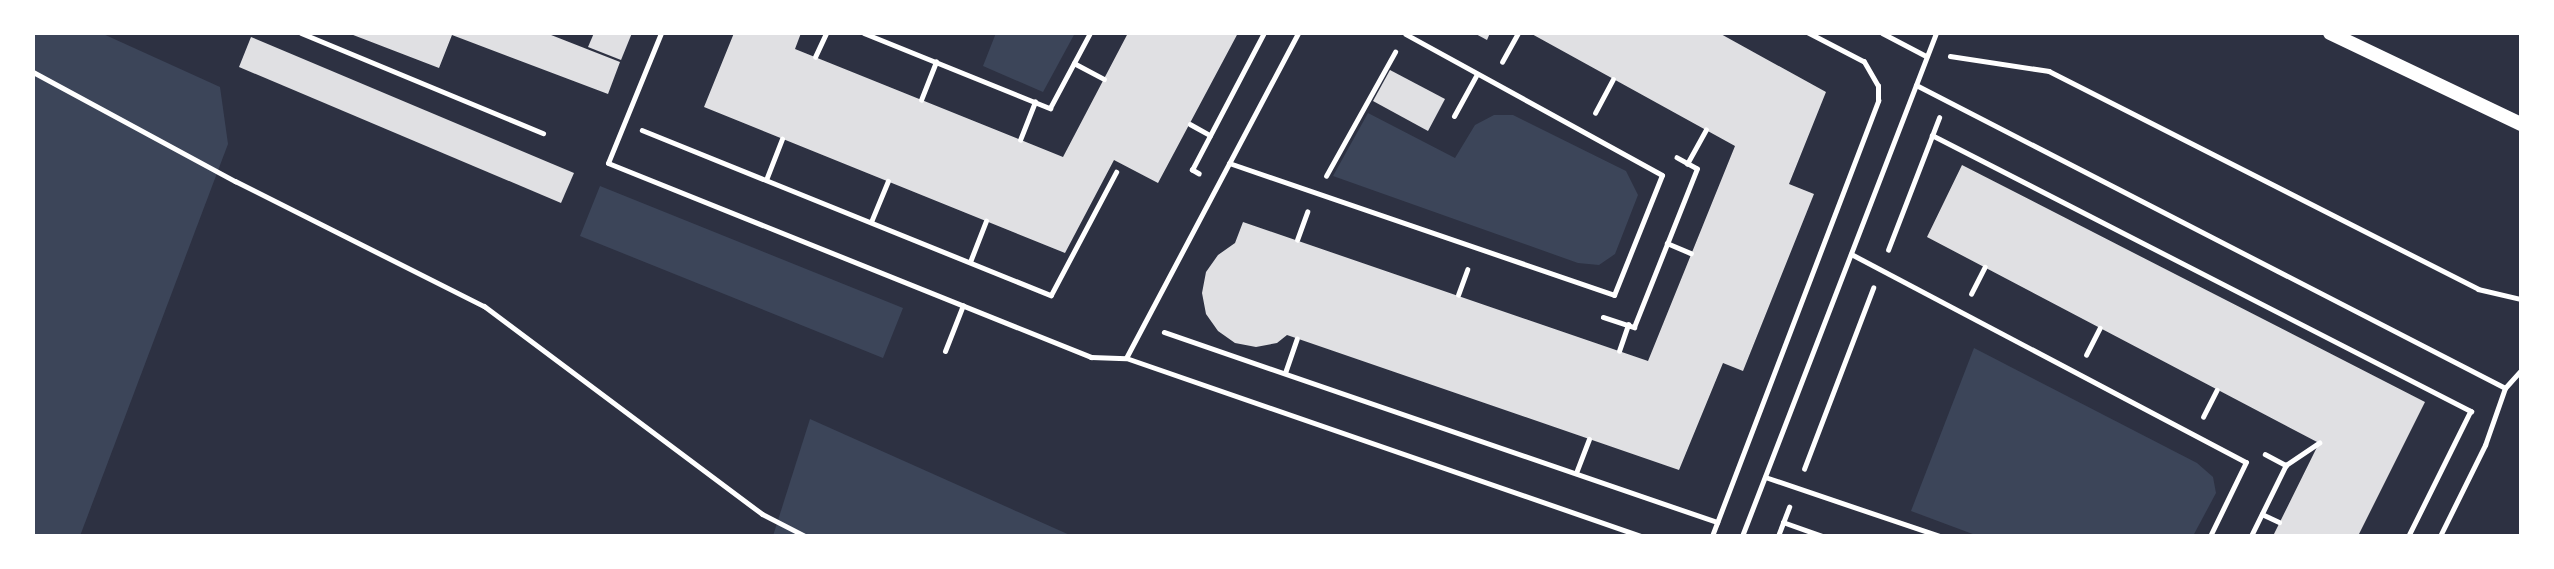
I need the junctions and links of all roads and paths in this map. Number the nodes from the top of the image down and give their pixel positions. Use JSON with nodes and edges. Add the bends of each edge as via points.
{"nodes":[{"id":1,"x":301,"y":33,"type":"edge"},
{"id":2,"x":661,"y":33,"type":"edge"},
{"id":3,"x":825,"y":33,"type":"edge"},
{"id":4,"x":864,"y":33,"type":"edge"},
{"id":5,"x":1090,"y":33,"type":"edge"},
{"id":6,"x":1264,"y":33,"type":"edge"},
{"id":7,"x":1297,"y":33,"type":"edge"},
{"id":8,"x":1518,"y":33,"type":"edge"},
{"id":9,"x":1808,"y":33,"type":"edge"},
{"id":10,"x":1882,"y":33,"type":"edge"},
{"id":11,"x":1936,"y":33,"type":"edge"},
{"id":12,"x":2330,"y":33,"type":"edge"},
{"id":13,"x":1405,"y":34,"type":"edge"},
{"id":14,"x":1945,"y":55,"type":"dead end"},
{"id":15,"x":1926,"y":56,"type":"junction"},
{"id":16,"x":816,"y":57,"type":"dead end"},
{"id":17,"x":936,"y":62,"type":"junction"},
{"id":18,"x":1502,"y":62,"type":"dead end"},
{"id":19,"x":1074,"y":63,"type":"junction"},
{"id":20,"x":33,"y":72,"type":"edge"},
{"id":21,"x":1478,"y":74,"type":"junction"},
{"id":22,"x":1104,"y":79,"type":"dead end"},
{"id":23,"x":1613,"y":79,"type":"dead end"},
{"id":24,"x":1916,"y":85,"type":"junction"},
{"id":25,"x":921,"y":100,"type":"dead end"},
{"id":26,"x":1945,"y":101,"type":"junction"},
{"id":27,"x":1035,"y":102,"type":"junction"},
{"id":28,"x":1595,"y":113,"type":"dead end"},
{"id":29,"x":1454,"y":117,"type":"dead end"},
{"id":30,"x":624,"y":123,"type":"junction"},
{"id":31,"x":1190,"y":124,"type":"dead end"},
{"id":32,"x":2521,"y":124,"type":"edge"},
{"id":33,"x":1706,"y":130,"type":"dead end"},
{"id":34,"x":543,"y":133,"type":"dead end"},
{"id":35,"x":1210,"y":135,"type":"junction"},
{"id":36,"x":1933,"y":135,"type":"junction"},
{"id":37,"x":782,"y":139,"type":"dead end"},
{"id":38,"x":1020,"y":140,"type":"dead end"},
{"id":39,"x":1229,"y":163,"type":"junction"},
{"id":40,"x":1687,"y":164,"type":"dead end"},
{"id":41,"x":1697,"y":169,"type":"dead end"},
{"id":42,"x":1116,"y":172,"type":"dead end"},
{"id":43,"x":765,"y":180,"type":"junction"},
{"id":44,"x":888,"y":181,"type":"dead end"},
{"id":45,"x":1218,"y":184,"type":"junction"},
{"id":46,"x":1317,"y":193,"type":"junction"},
{"id":47,"x":986,"y":221,"type":"dead end"},
{"id":48,"x":871,"y":222,"type":"junction"},
{"id":49,"x":1297,"y":240,"type":"dead end"},
{"id":50,"x":1667,"y":243,"type":"junction"},
{"id":51,"x":1691,"y":253,"type":"dead end"},
{"id":52,"x":1850,"y":254,"type":"junction"},
{"id":53,"x":970,"y":262,"type":"junction"},
{"id":54,"x":1985,"y":267,"type":"dead end"},
{"id":55,"x":1880,"y":269,"type":"junction"},
{"id":56,"x":1467,"y":270,"type":"dead end"},
{"id":57,"x":1977,"y":283,"type":"dead end"},
{"id":58,"x":1458,"y":295,"type":"dead end"},
{"id":59,"x":2521,"y":299,"type":"edge"},
{"id":60,"x":963,"y":305,"type":"junction"},
{"id":61,"x":2100,"y":328,"type":"dead end"},
{"id":62,"x":1160,"y":331,"type":"dead end"},
{"id":63,"x":1297,"y":339,"type":"dead end"},
{"id":64,"x":945,"y":351,"type":"dead end"},
{"id":65,"x":1619,"y":351,"type":"dead end"},
{"id":66,"x":1126,"y":358,"type":"junction"},
{"id":67,"x":2084,"y":359,"type":"dead end"},
{"id":68,"x":2521,"y":370,"type":"edge"},
{"id":69,"x":1285,"y":373,"type":"junction"},
{"id":70,"x":2505,"y":388,"type":"junction"},
{"id":71,"x":2217,"y":390,"type":"dead end"},
{"id":72,"x":2201,"y":421,"type":"dead end"},
{"id":73,"x":1588,"y":439,"type":"dead end"},
{"id":74,"x":2319,"y":443,"type":"dead end"},
{"id":75,"x":1576,"y":473,"type":"junction"},
{"id":76,"x":1765,"y":477,"type":"junction"},
{"id":77,"x":1797,"y":487,"type":"junction"},
{"id":78,"x":2262,"y":514,"type":"junction"},
{"id":79,"x":1717,"y":522,"type":"junction"},
{"id":80,"x":1783,"y":522,"type":"junction"},
{"id":81,"x":2279,"y":523,"type":"dead end"},
{"id":82,"x":805,"y":536,"type":"edge"},
{"id":83,"x":1641,"y":536,"type":"edge"},
{"id":84,"x":1712,"y":536,"type":"edge"},
{"id":85,"x":1742,"y":536,"type":"edge"},
{"id":86,"x":1778,"y":536,"type":"edge"},
{"id":87,"x":1822,"y":536,"type":"edge"},
{"id":88,"x":1939,"y":536,"type":"edge"},
{"id":89,"x":2210,"y":536,"type":"edge"},
{"id":90,"x":2251,"y":536,"type":"edge"},
{"id":91,"x":2409,"y":536,"type":"edge"},
{"id":92,"x":2440,"y":536,"type":"edge"}],
"edges":[{"from":1,"to":34,"type":"lane"},
{"from":2,"to":30,"type":"lane"},
{"from":3,"to":16,"type":"path"},
{"from":4,"to":17,"type":"path"},
{"from":5,"to":19,"type":"path"},
{"from":6,"to":35,"type":"path"},
{"from":7,"to":39,"type":"lane"},
{"from":8,"to":18,"type":"path"},
{"from":9,"to":79,"type":"path","via":[[1864,62],[1878,86],[1878,101]]},
{"from":10,"to":15,"type":"lane"},
{"from":11,"to":15,"type":"lane"},
{"from":12,"to":32,"type":"main road"},
{"from":13,"to":21,"type":"lane"},
{"from":13,"to":46,"type":"path"},
{"from":14,"to":59,"type":"path","via":[[2049,71],[2478,289]]},
{"from":15,"to":24,"type":"lane"},
{"from":17,"to":25,"type":"path"},
{"from":17,"to":27,"type":"path"},
{"from":19,"to":22,"type":"path"},
{"from":19,"to":27,"type":"path","via":[[1050,108]]},
{"from":20,"to":82,"type":"lane","via":[[235,181],[484,306],[762,514]]},
{"from":21,"to":29,"type":"lane"},
{"from":21,"to":46,"type":"lane","via":[[1662,175],[1614,295]]},
{"from":23,"to":28,"type":"path"},
{"from":24,"to":26,"type":"lane"},
{"from":24,"to":52,"type":"lane"},
{"from":26,"to":36,"type":"path"},
{"from":26,"to":70,"type":"lane"},
{"from":27,"to":38,"type":"path"},
{"from":30,"to":43,"type":"path"},
{"from":30,"to":60,"type":"lane","via":[[608,163]]},
{"from":31,"to":35,"type":"path"},
{"from":33,"to":40,"type":"path"},
{"from":35,"to":45,"type":"path","via":[[1192,170]]},
{"from":36,"to":55,"type":"path"},
{"from":36,"to":91,"type":"path","via":[[2471,411]]},
{"from":37,"to":43,"type":"path"},
{"from":39,"to":45,"type":"lane"},
{"from":39,"to":46,"type":"lane"},
{"from":41,"to":50,"type":"path"},
{"from":42,"to":53,"type":"path","via":[[1051,295]]},
{"from":43,"to":48,"type":"path"},
{"from":44,"to":48,"type":"path"},
{"from":45,"to":66,"type":"lane"},
{"from":46,"to":49,"type":"path"},
{"from":47,"to":53,"type":"path"},
{"from":48,"to":53,"type":"path"},
{"from":50,"to":51,"type":"path"},
{"from":50,"to":65,"type":"path"},
{"from":52,"to":55,"type":"lane"},
{"from":52,"to":76,"type":"lane"},
{"from":54,"to":57,"type":"path"},
{"from":55,"to":77,"type":"path"},
{"from":55,"to":89,"type":"lane","via":[[2246,462]]},
{"from":56,"to":58,"type":"path"},
{"from":60,"to":64,"type":"lane"},
{"from":60,"to":66,"type":"lane","via":[[1091,357]]},
{"from":61,"to":67,"type":"path"},
{"from":62,"to":69,"type":"path"},
{"from":63,"to":69,"type":"path"},
{"from":66,"to":83,"type":"lane"},
{"from":68,"to":70,"type":"lane"},
{"from":69,"to":75,"type":"path"},
{"from":70,"to":92,"type":"lane","via":[[2485,445]]},
{"from":71,"to":72,"type":"path"},
{"from":73,"to":75,"type":"path"},
{"from":74,"to":78,"type":"path","via":[[2286,465]]},
{"from":75,"to":79,"type":"path"},
{"from":76,"to":77,"type":"lane"},
{"from":76,"to":85,"type":"lane"},
{"from":77,"to":80,"type":"path"},
{"from":77,"to":88,"type":"lane"},
{"from":78,"to":81,"type":"path"},
{"from":78,"to":90,"type":"path"},
{"from":79,"to":84,"type":"path"},
{"from":80,"to":86,"type":"path"},
{"from":80,"to":87,"type":"path"}]}
